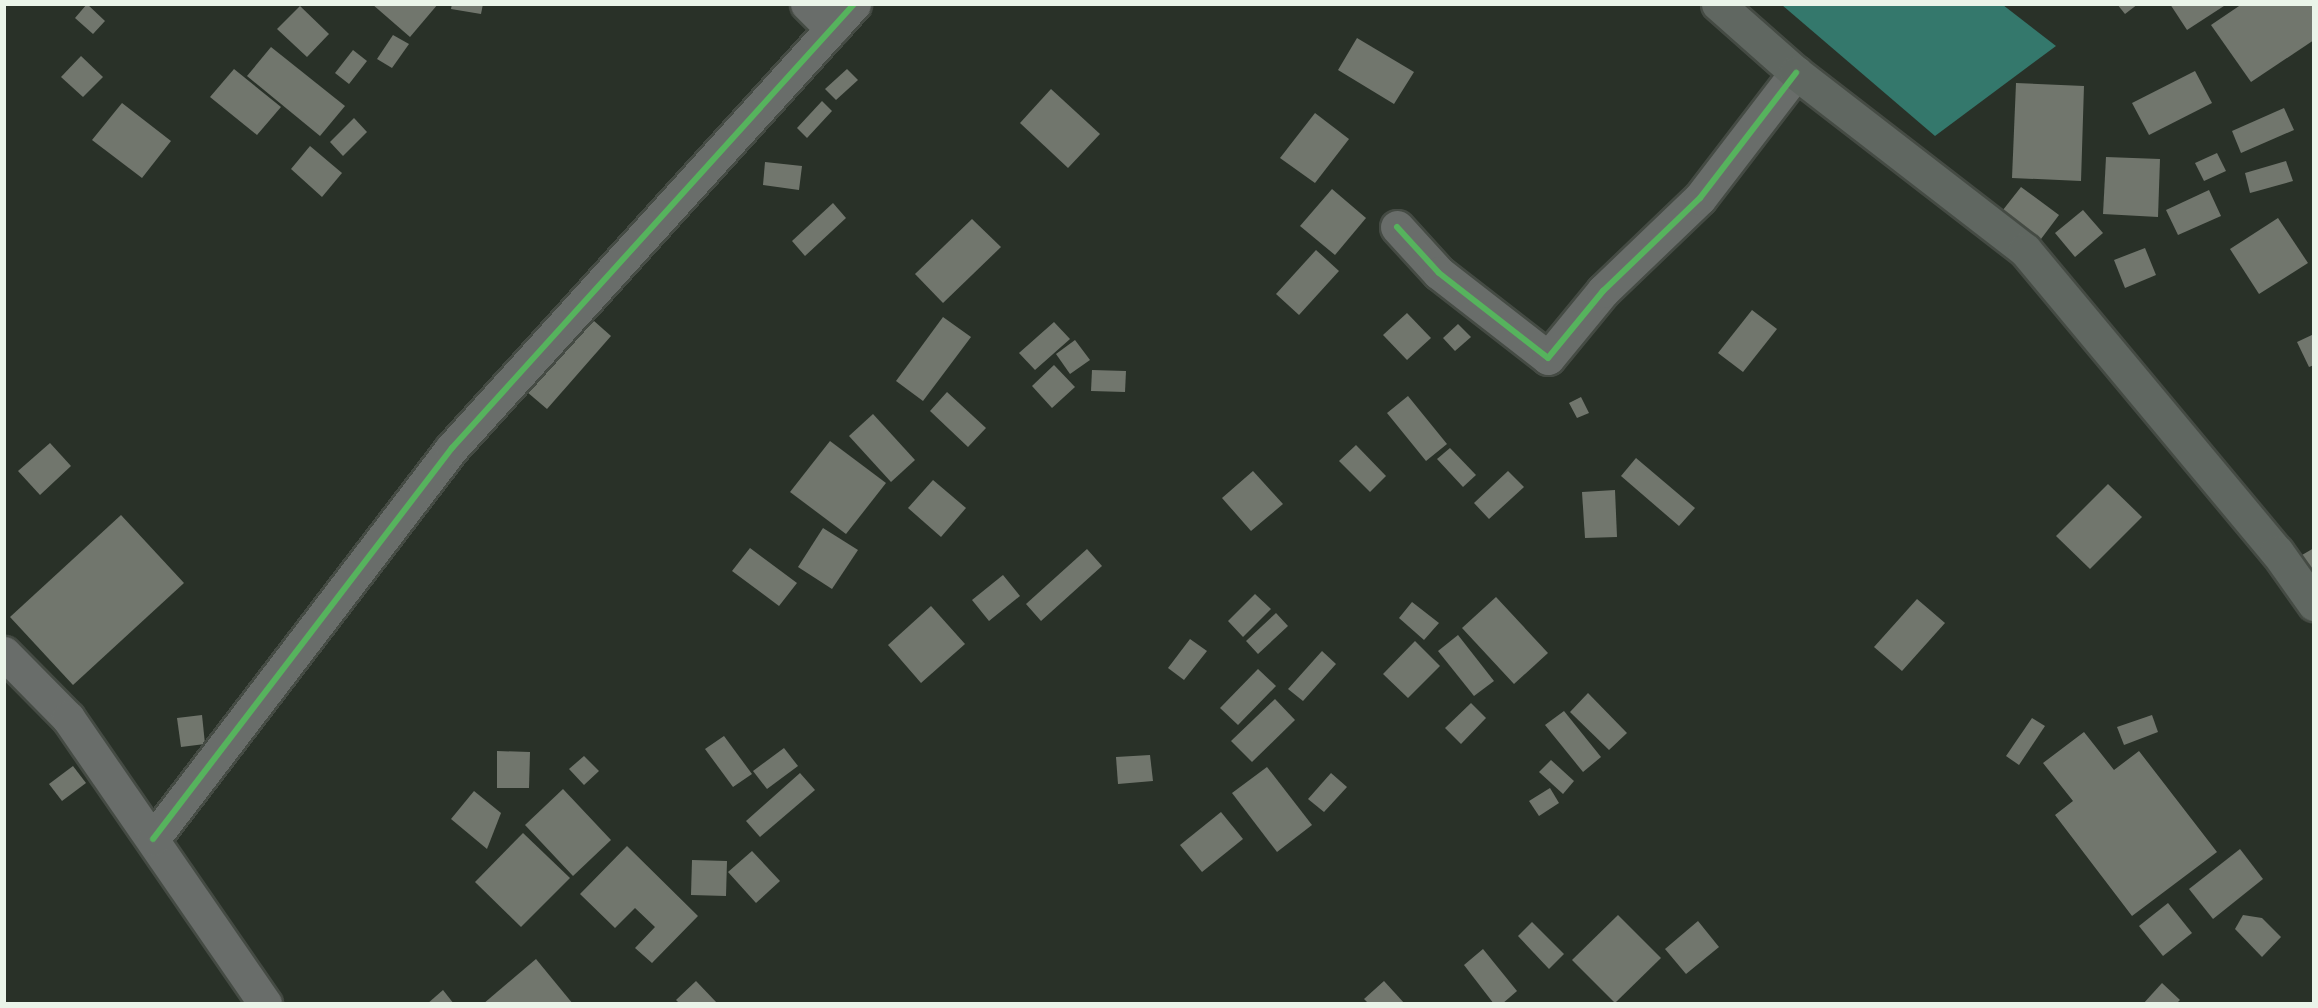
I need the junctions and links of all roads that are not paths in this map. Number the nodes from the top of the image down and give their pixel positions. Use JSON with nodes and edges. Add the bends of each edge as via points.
{"nodes":[{"id":1,"x":807,"y":4,"type":"edge"},
{"id":2,"x":854,"y":4,"type":"edge"},
{"id":3,"x":1718,"y":4,"type":"edge"},
{"id":4,"x":832,"y":29,"type":"junction"},
{"id":5,"x":1796,"y":73,"type":"junction"},
{"id":6,"x":1397,"y":227,"type":"dead end"},
{"id":7,"x":2313,"y":604,"type":"edge"},
{"id":8,"x":4,"y":653,"type":"edge"},
{"id":9,"x":153,"y":839,"type":"junction"},
{"id":10,"x":265,"y":1004,"type":"edge"}],
"edges":[{"from":1,"to":4,"type":"street"},
{"from":2,"to":4,"type":"street"},
{"from":3,"to":5,"type":"main road"},
{"from":4,"to":9,"type":"street","via":[[452,448]]},
{"from":5,"to":6,"type":"street","via":[[1700,198],[1604,291],[1548,358],[1439,273]]},
{"from":5,"to":7,"type":"main road","via":[[2025,250],[2277,552]]},
{"from":8,"to":9,"type":"street","via":[[68,718]]},
{"from":9,"to":10,"type":"street"}]}
